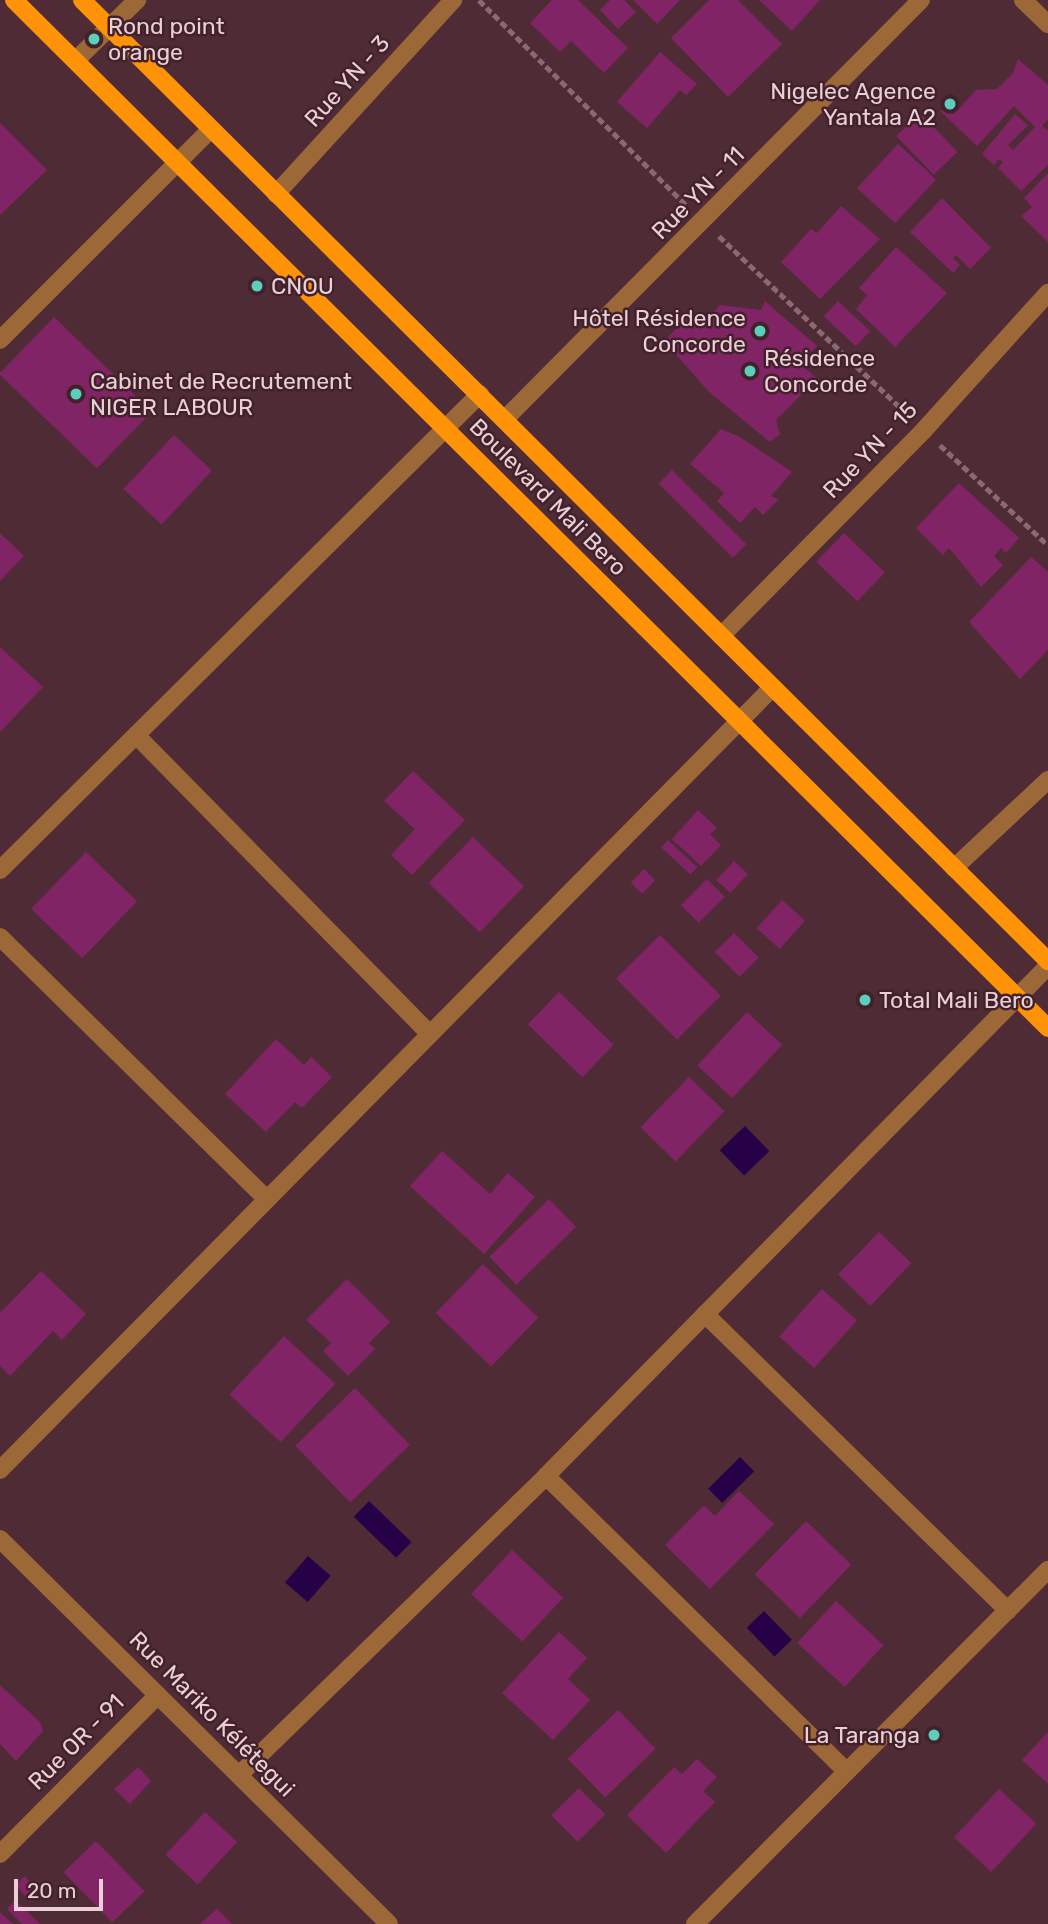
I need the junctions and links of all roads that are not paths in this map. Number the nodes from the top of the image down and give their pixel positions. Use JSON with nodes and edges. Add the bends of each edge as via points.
{"nodes":[{"id":1,"x":14,"y":0,"type":"edge"},
{"id":2,"x":82,"y":0,"type":"edge"},
{"id":3,"x":137,"y":0,"type":"edge"},
{"id":4,"x":453,"y":0,"type":"edge"},
{"id":5,"x":921,"y":0,"type":"edge"},
{"id":6,"x":1023,"y":0,"type":"edge"},
{"id":7,"x":1048,"y":24,"type":"edge"},
{"id":8,"x":110,"y":28,"type":"junction"},
{"id":9,"x":76,"y":60,"type":"junction"},
{"id":10,"x":210,"y":130,"type":"junction"},
{"id":11,"x":178,"y":163,"type":"junction"},
{"id":12,"x":276,"y":194,"type":"junction"},
{"id":13,"x":1048,"y":293,"type":"edge"},
{"id":14,"x":0,"y":340,"type":"edge"},
{"id":15,"x":480,"y":394,"type":"junction"},
{"id":16,"x":506,"y":418,"type":"junction"},
{"id":17,"x":445,"y":428,"type":"junction"},
{"id":18,"x":721,"y":636,"type":"junction"},
{"id":19,"x":773,"y":687,"type":"junction"},
{"id":20,"x":739,"y":720,"type":"junction"},
{"id":21,"x":136,"y":735,"type":"junction"},
{"id":22,"x":1048,"y":780,"type":"edge"},
{"id":23,"x":954,"y":868,"type":"junction"},
{"id":24,"x":0,"y":870,"type":"edge"},
{"id":25,"x":0,"y":937,"type":"edge"},
{"id":26,"x":1048,"y":964,"type":"edge"},
{"id":27,"x":1017,"y":997,"type":"junction"},
{"id":28,"x":1048,"y":1028,"type":"edge"},
{"id":29,"x":430,"y":1034,"type":"junction"},
{"id":30,"x":267,"y":1199,"type":"junction"},
{"id":31,"x":705,"y":1314,"type":"junction"},
{"id":32,"x":0,"y":1470,"type":"edge"},
{"id":33,"x":546,"y":1476,"type":"junction"},
{"id":34,"x":0,"y":1539,"type":"edge"},
{"id":35,"x":1048,"y":1570,"type":"edge"},
{"id":36,"x":1008,"y":1611,"type":"junction"},
{"id":37,"x":158,"y":1695,"type":"junction"},
{"id":38,"x":846,"y":1771,"type":"junction"},
{"id":39,"x":239,"y":1776,"type":"junction"},
{"id":40,"x":0,"y":1854,"type":"edge"},
{"id":41,"x":389,"y":1924,"type":"edge"},
{"id":42,"x":695,"y":1924,"type":"edge"}],
"edges":[{"from":1,"to":9,"type":"main road","name":"Boulevard Mali Bero"},
{"from":2,"to":8,"type":"main road","name":"Boulevard Mali Bero"},
{"from":3,"to":8,"type":"street"},
{"from":4,"to":12,"type":"street","name":"Rue YN - 3"},
{"from":5,"to":16,"type":"street","name":"Rue YN - 11"},
{"from":6,"to":7,"type":"street"},
{"from":8,"to":9,"type":"street"},
{"from":8,"to":10,"type":"main road","name":"Boulevard Mali Bero"},
{"from":9,"to":11,"type":"main road","name":"Boulevard Mali Bero"},
{"from":10,"to":11,"type":"street"},
{"from":10,"to":12,"type":"main road","name":"Boulevard Mali Bero"},
{"from":11,"to":14,"type":"street"},
{"from":11,"to":17,"type":"main road","name":"Boulevard Mali Bero"},
{"from":12,"to":15,"type":"main road","name":"Boulevard Mali Bero"},
{"from":13,"to":18,"type":"street","name":"Rue YN - 15","via":[[924,430]]},
{"from":15,"to":16,"type":"main road","name":"Boulevard Mali Bero"},
{"from":15,"to":17,"type":"street"},
{"from":16,"to":18,"type":"main road","name":"Boulevard Mali Bero"},
{"from":17,"to":20,"type":"main road","name":"Boulevard Mali Bero"},
{"from":17,"to":21,"type":"street"},
{"from":18,"to":19,"type":"main road","name":"Boulevard Mali Bero"},
{"from":19,"to":20,"type":"street"},
{"from":19,"to":23,"type":"main road","name":"Boulevard Mali Bero"},
{"from":20,"to":27,"type":"main road","name":"Boulevard Mali Bero"},
{"from":20,"to":29,"type":"street"},
{"from":21,"to":24,"type":"street"},
{"from":21,"to":29,"type":"street"},
{"from":22,"to":23,"type":"street"},
{"from":23,"to":26,"type":"main road","name":"Boulevard Mali Bero"},
{"from":25,"to":30,"type":"street"},
{"from":26,"to":27,"type":"street"},
{"from":27,"to":28,"type":"main road","name":"Boulevard Mali Bero"},
{"from":27,"to":31,"type":"street"},
{"from":29,"to":30,"type":"street"},
{"from":30,"to":32,"type":"street"},
{"from":31,"to":33,"type":"street"},
{"from":31,"to":36,"type":"street"},
{"from":33,"to":38,"type":"street"},
{"from":33,"to":39,"type":"street"},
{"from":34,"to":37,"type":"street","name":"Rue Mariko Kélétegui"},
{"from":35,"to":36,"type":"street"},
{"from":36,"to":38,"type":"street"},
{"from":37,"to":39,"type":"street","name":"Rue Mariko Kélétegui"},
{"from":37,"to":40,"type":"street","name":"Rue OR - 91"},
{"from":38,"to":42,"type":"street"},
{"from":39,"to":41,"type":"street","name":"Rue Mariko Kélétegui"}]}
